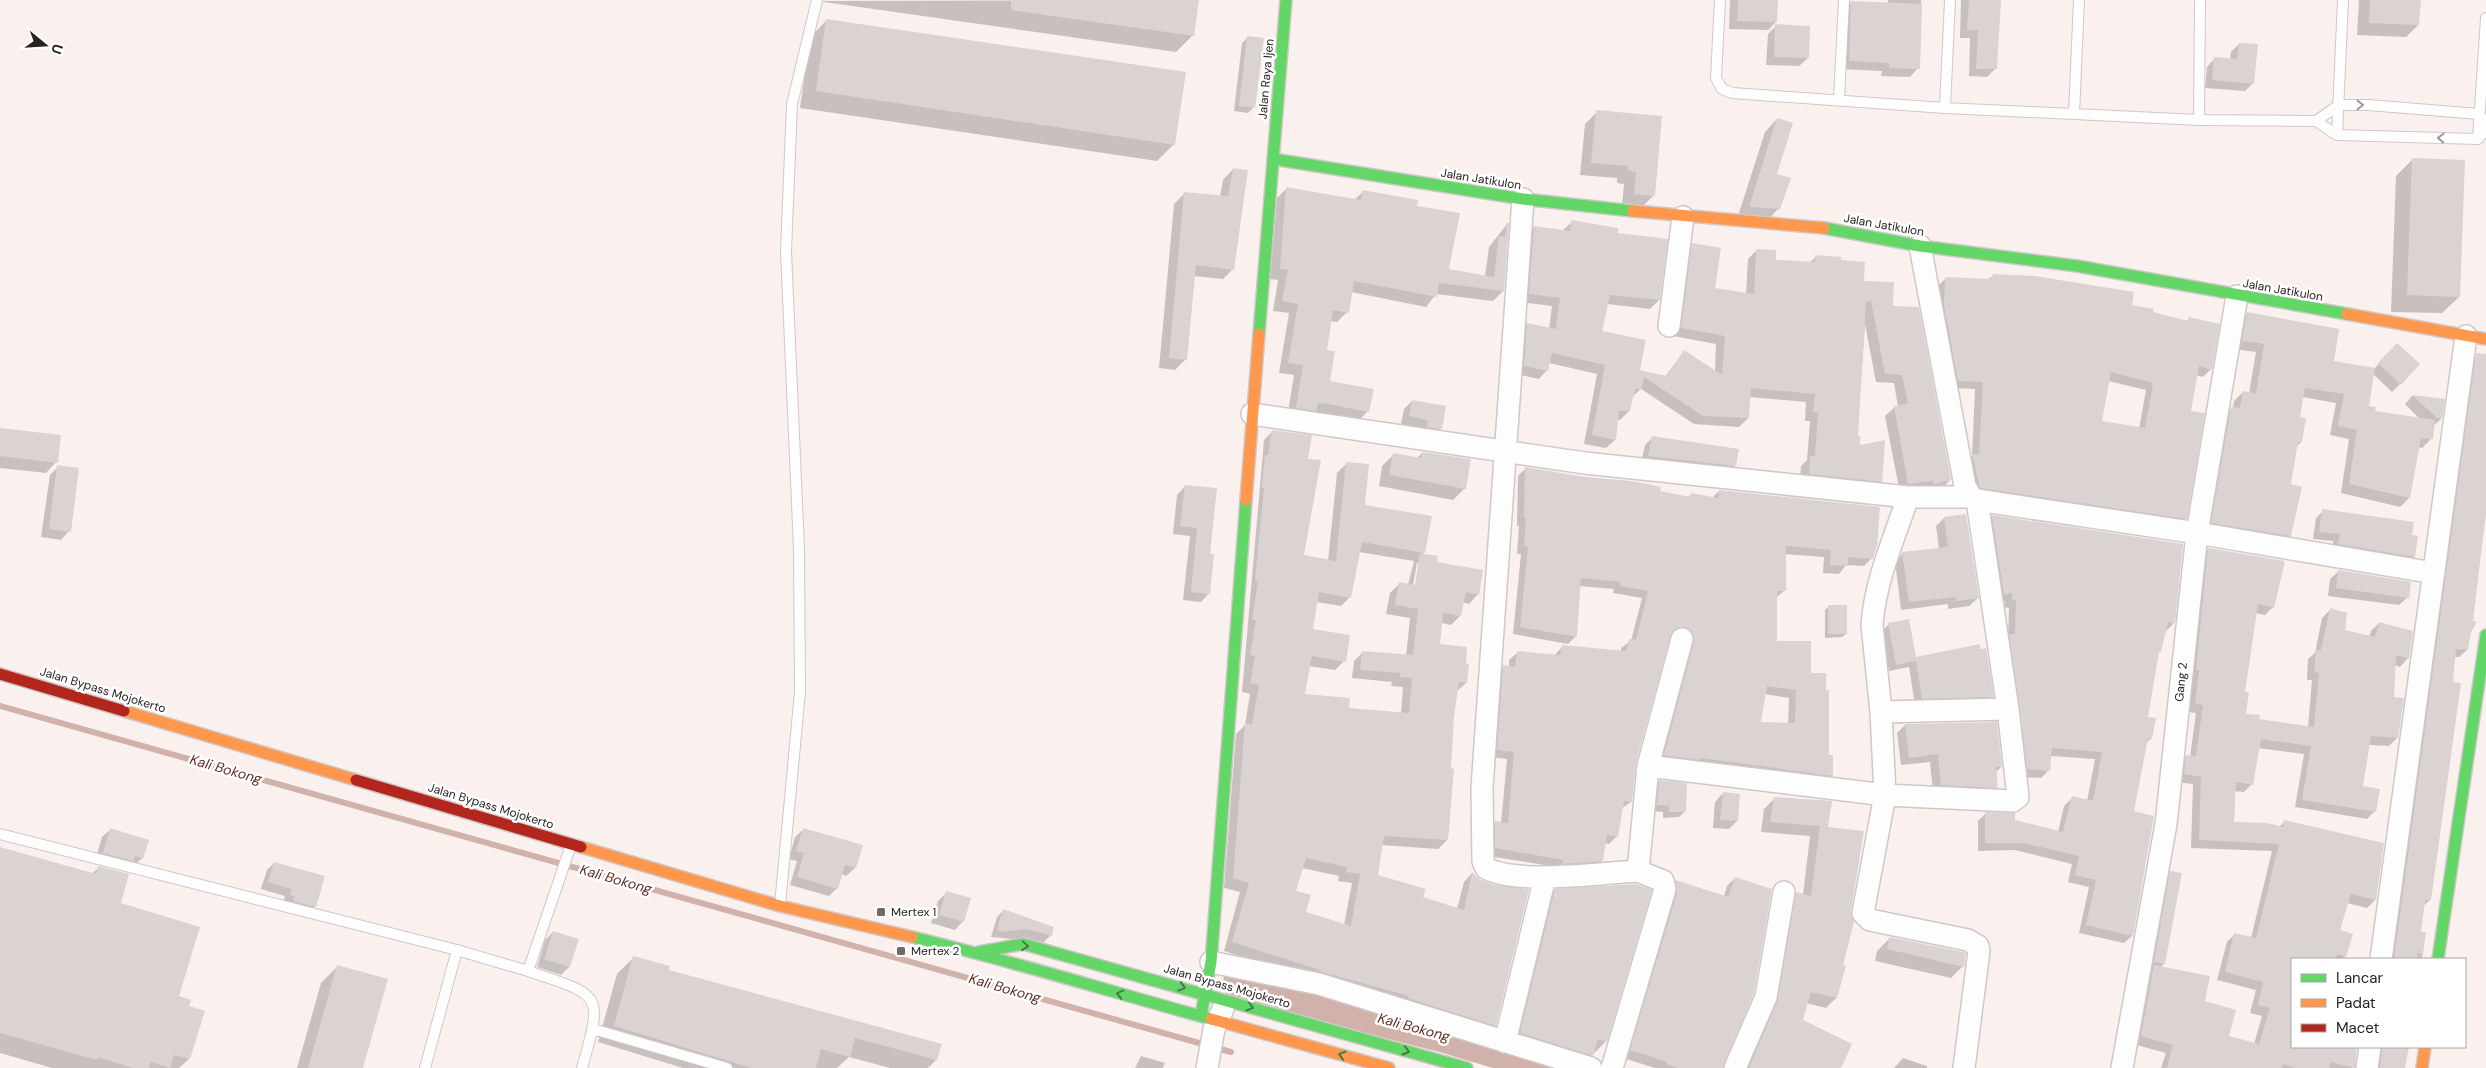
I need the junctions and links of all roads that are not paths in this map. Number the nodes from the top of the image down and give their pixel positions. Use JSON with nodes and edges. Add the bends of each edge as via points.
{"nodes":[{"id":1,"x":817,"y":0,"type":"edge"},
{"id":2,"x":1286,"y":0,"type":"edge"},
{"id":3,"x":1720,"y":0,"type":"edge"},
{"id":4,"x":1844,"y":0,"type":"edge"},
{"id":5,"x":1950,"y":0,"type":"edge"},
{"id":6,"x":2079,"y":0,"type":"edge"},
{"id":7,"x":2200,"y":0,"type":"edge"},
{"id":8,"x":2343,"y":0,"type":"edge"},
{"id":9,"x":2486,"y":18,"type":"edge"},
{"id":10,"x":1839,"y":99,"type":"junction"},
{"id":11,"x":2339,"y":105,"type":"junction"},
{"id":12,"x":1944,"y":108,"type":"junction"},
{"id":13,"x":2074,"y":114,"type":"junction"},
{"id":14,"x":2479,"y":114,"type":"junction"},
{"id":15,"x":2199,"y":120,"type":"junction"},
{"id":16,"x":2316,"y":121,"type":"junction"},
{"id":17,"x":2486,"y":124,"type":"edge"},
{"id":18,"x":2486,"y":130,"type":"edge"},
{"id":19,"x":2337,"y":135,"type":"junction"},
{"id":20,"x":2478,"y":139,"type":"junction"},
{"id":21,"x":1274,"y":159,"type":"junction"},
{"id":22,"x":1523,"y":199,"type":"junction"},
{"id":23,"x":1683,"y":217,"type":"junction"},
{"id":24,"x":1920,"y":246,"type":"junction"},
{"id":25,"x":2237,"y":296,"type":"junction"},
{"id":26,"x":1669,"y":326,"type":"dead end"},
{"id":27,"x":2476,"y":337,"type":"edge"},
{"id":28,"x":1252,"y":414,"type":"junction"},
{"id":29,"x":1504,"y":451,"type":"junction"},
{"id":30,"x":1908,"y":497,"type":"junction"},
{"id":31,"x":1974,"y":498,"type":"junction"},
{"id":32,"x":2197,"y":533,"type":"junction"},
{"id":33,"x":2434,"y":573,"type":"junction"},
{"id":34,"x":2486,"y":635,"type":"edge"},
{"id":35,"x":1682,"y":639,"type":"dead end"},
{"id":36,"x":0,"y":674,"type":"edge"},
{"id":37,"x":2008,"y":709,"type":"junction"},
{"id":38,"x":1880,"y":712,"type":"junction"},
{"id":39,"x":1648,"y":766,"type":"junction"},
{"id":40,"x":1885,"y":795,"type":"junction"},
{"id":41,"x":0,"y":834,"type":"edge"},
{"id":42,"x":571,"y":844,"type":"junction"},
{"id":43,"x":1638,"y":871,"type":"junction"},
{"id":44,"x":1545,"y":877,"type":"junction"},
{"id":45,"x":1784,"y":892,"type":"dead end"},
{"id":46,"x":780,"y":906,"type":"junction"},
{"id":47,"x":457,"y":950,"type":"junction"},
{"id":48,"x":978,"y":953,"type":"junction"},
{"id":49,"x":2381,"y":958,"type":"edge"},
{"id":50,"x":2438,"y":958,"type":"edge"},
{"id":51,"x":1211,"y":962,"type":"junction"},
{"id":52,"x":528,"y":970,"type":"junction"},
{"id":53,"x":1203,"y":993,"type":"junction"},
{"id":54,"x":1228,"y":1001,"type":"junction"},
{"id":55,"x":1210,"y":1021,"type":"junction"},
{"id":56,"x":593,"y":1029,"type":"junction"},
{"id":57,"x":1505,"y":1042,"type":"junction"},
{"id":58,"x":2370,"y":1048,"type":"edge"},
{"id":59,"x":2425,"y":1048,"type":"edge"},
{"id":60,"x":1208,"y":1061,"type":"edge"},
{"id":61,"x":425,"y":1068,"type":"edge"},
{"id":62,"x":582,"y":1068,"type":"edge"},
{"id":63,"x":727,"y":1068,"type":"edge"},
{"id":64,"x":1389,"y":1068,"type":"edge"},
{"id":65,"x":1467,"y":1068,"type":"edge"},
{"id":66,"x":1592,"y":1068,"type":"edge"},
{"id":67,"x":1612,"y":1068,"type":"edge"},
{"id":68,"x":1734,"y":1068,"type":"edge"},
{"id":69,"x":1964,"y":1068,"type":"edge"},
{"id":70,"x":2122,"y":1068,"type":"edge"},
{"id":71,"x":2367,"y":1068,"type":"edge"},
{"id":72,"x":2422,"y":1068,"type":"edge"}],
"edges":[{"from":1,"to":46,"type":"lane","via":[[792,104],[786,251],[799,549],[800,692]]},
{"from":2,"to":21,"type":"main road","name":"Jalan Raya Ijen"},
{"from":3,"to":10,"type":"lane","via":[[1716,78],[1722,88],[1732,93]]},
{"from":4,"to":10,"type":"lane"},
{"from":5,"to":12,"type":"lane"},
{"from":6,"to":13,"type":"lane"},
{"from":7,"to":15,"type":"lane"},
{"from":8,"to":11,"type":"lane"},
{"from":9,"to":14,"type":"lane"},
{"from":10,"to":12,"type":"lane"},
{"from":11,"to":14,"type":"lane","one_way":true},
{"from":11,"to":16,"type":"lane"},
{"from":11,"to":19,"type":"lane"},
{"from":12,"to":13,"type":"lane"},
{"from":13,"to":15,"type":"lane"},
{"from":14,"to":17,"type":"lane"},
{"from":14,"to":20,"type":"lane"},
{"from":15,"to":16,"type":"lane"},
{"from":16,"to":19,"type":"lane"},
{"from":18,"to":20,"type":"lane"},
{"from":20,"to":19,"type":"lane","one_way":true},
{"from":21,"to":22,"type":"main road","name":"Jalan Jatikulon"},
{"from":21,"to":28,"type":"main road","name":"Jalan Raya Ijen"},
{"from":22,"to":23,"type":"main road","name":"Jalan Jatikulon"},
{"from":22,"to":29,"type":"street"},
{"from":23,"to":24,"type":"main road","name":"Jalan Jatikulon","via":[[1833,230]]},
{"from":23,"to":26,"type":"street"},
{"from":24,"to":25,"type":"main road","name":"Jalan Jatikulon","via":[[2077,266]]},
{"from":24,"to":31,"type":"street","via":[[1965,486]]},
{"from":25,"to":27,"type":"main road","name":"Jalan Jatikulon"},
{"from":25,"to":32,"type":"street","name":"Gang 2"},
{"from":27,"to":33,"type":"street"},
{"from":28,"to":29,"type":"street"},
{"from":28,"to":51,"type":"main road","name":"Jalan Raya Ijen"},
{"from":29,"to":30,"type":"street","via":[[1594,464]]},
{"from":29,"to":44,"type":"street","via":[[1482,788],[1483,861],[1486,868],[1498,873]]},
{"from":30,"to":31,"type":"street"},
{"from":30,"to":38,"type":"street","via":[[1873,612]]},
{"from":31,"to":32,"type":"street"},
{"from":31,"to":37,"type":"street"},
{"from":32,"to":33,"type":"street"},
{"from":32,"to":70,"type":"street","name":"Gang 2","via":[[2166,824]]},
{"from":33,"to":49,"type":"street"},
{"from":34,"to":50,"type":"main road"},
{"from":35,"to":39,"type":"street"},
{"from":36,"to":42,"type":"main road","name":"Jalan Bypass Mojokerto"},
{"from":37,"to":38,"type":"street"},
{"from":37,"to":40,"type":"street","via":[[2018,794],[2016,800]]},
{"from":38,"to":40,"type":"street"},
{"from":39,"to":40,"type":"street"},
{"from":39,"to":43,"type":"street"},
{"from":40,"to":69,"type":"street","via":[[1863,913],[1870,920],[1968,940],[1978,946]]},
{"from":41,"to":47,"type":"lane"},
{"from":42,"to":46,"type":"main road","name":"Jalan Bypass Mojokerto"},
{"from":42,"to":52,"type":"lane"},
{"from":43,"to":44,"type":"street"},
{"from":43,"to":67,"type":"street","via":[[1663,881],[1665,889]]},
{"from":44,"to":57,"type":"street"},
{"from":45,"to":68,"type":"street","via":[[1766,997]]},
{"from":46,"to":48,"type":"main road","name":"Jalan Bypass Mojokerto"},
{"from":47,"to":52,"type":"lane"},
{"from":47,"to":61,"type":"lane"},
{"from":48,"to":53,"type":"main road","name":"Jalan Bypass Mojokerto","one_way":true,"via":[[1023,944]]},
{"from":55,"to":48,"type":"main road","name":"Jalan Bypass Mojokerto","one_way":true},
{"from":51,"to":53,"type":"main road","name":"Jalan Raya Ijen"},
{"from":51,"to":57,"type":"street","via":[[1319,984]]},
{"from":52,"to":56,"type":"lane","via":[[587,994],[595,1012]]},
{"from":53,"to":54,"type":"main road","name":"Jalan Bypass Mojokerto"},
{"from":53,"to":55,"type":"main road","name":"Jalan Raya Ijen"},
{"from":54,"to":55,"type":"street"},
{"from":54,"to":65,"type":"main road","name":"Jalan Bypass Mojokerto","one_way":true},
{"from":55,"to":60,"type":"street"},
{"from":64,"to":55,"type":"main road","name":"Jalan Bypass Mojokerto","one_way":true},
{"from":56,"to":62,"type":"lane"},
{"from":56,"to":63,"type":"lane"},
{"from":57,"to":66,"type":"street"},
{"from":58,"to":71,"type":"street"},
{"from":59,"to":72,"type":"main road"}]}
